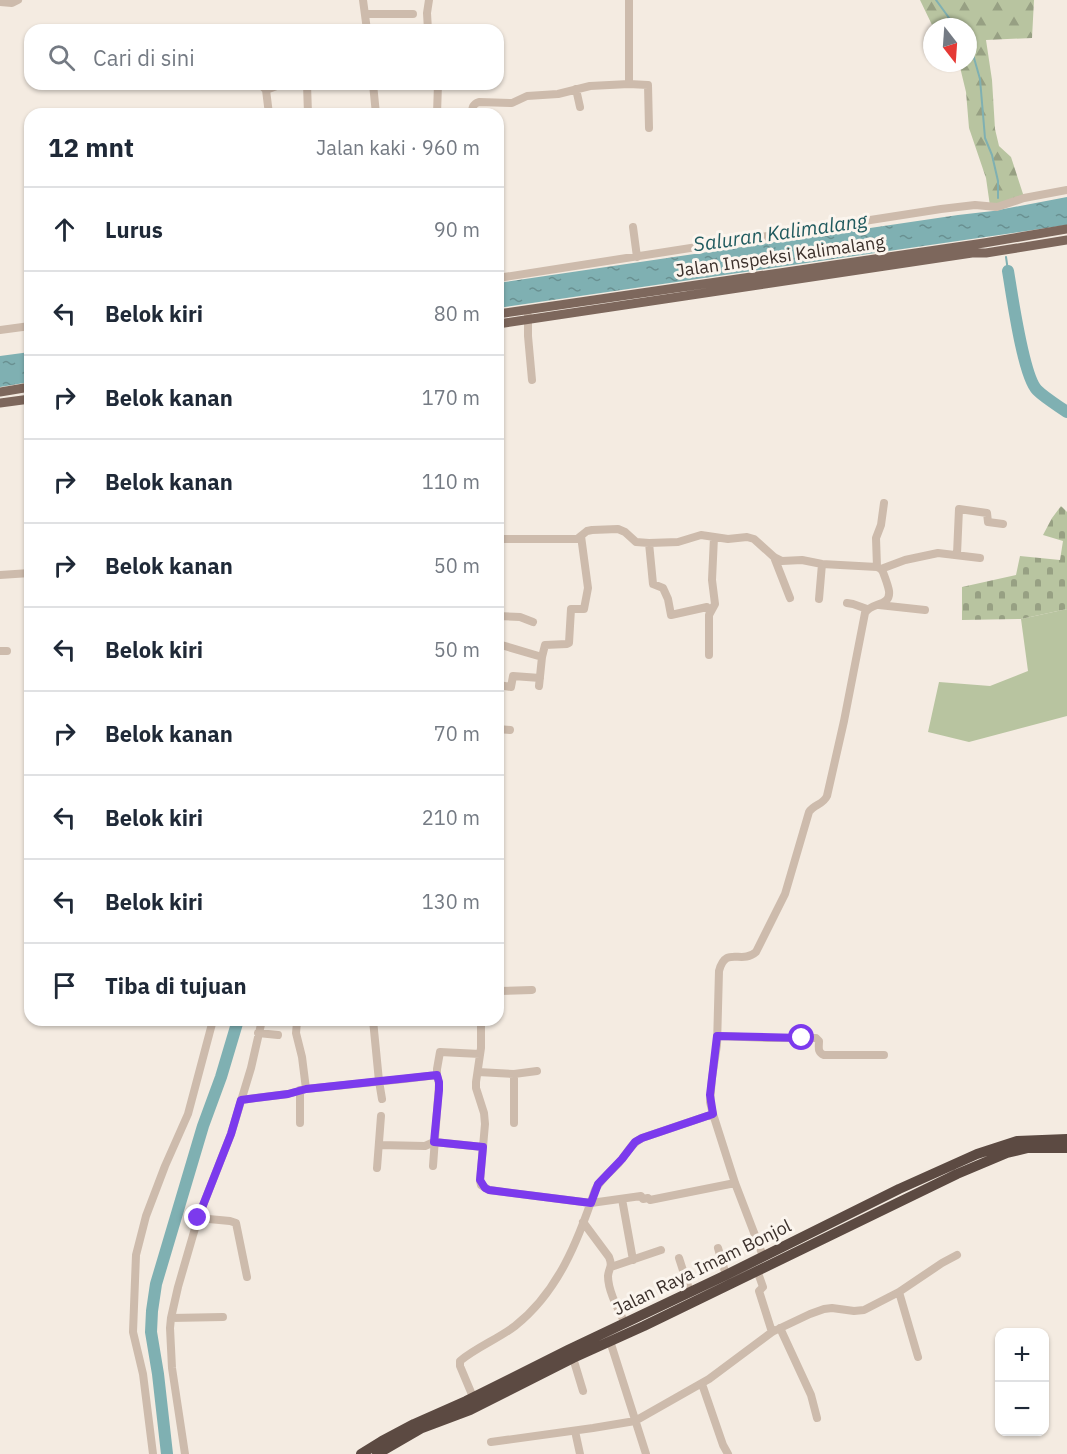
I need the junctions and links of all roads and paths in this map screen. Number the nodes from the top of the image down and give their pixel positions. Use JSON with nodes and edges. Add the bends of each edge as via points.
{"nodes":[{"id":1,"x":18,"y":0,"type":"edge"},
{"id":2,"x":363,"y":0,"type":"edge"},
{"id":3,"x":429,"y":0,"type":"edge"},
{"id":4,"x":628,"y":0,"type":"edge"},
{"id":5,"x":0,"y":2,"type":"edge"},
{"id":6,"x":365,"y":14,"type":"junction"},
{"id":7,"x":413,"y":14,"type":"dead end"},
{"id":8,"x":366,"y":24,"type":"edge"},
{"id":9,"x":428,"y":24,"type":"edge"},
{"id":10,"x":629,"y":84,"type":"junction"},
{"id":11,"x":576,"y":89,"type":"junction"},
{"id":12,"x":264,"y":90,"type":"edge"},
{"id":13,"x":308,"y":90,"type":"edge"},
{"id":14,"x":374,"y":90,"type":"edge"},
{"id":15,"x":438,"y":90,"type":"edge"},
{"id":16,"x":580,"y":107,"type":"dead end"},
{"id":17,"x":268,"y":108,"type":"edge"},
{"id":18,"x":308,"y":108,"type":"edge"},
{"id":19,"x":375,"y":108,"type":"edge"},
{"id":20,"x":437,"y":108,"type":"edge"},
{"id":21,"x":473,"y":108,"type":"edge"},
{"id":22,"x":649,"y":128,"type":"dead end"},
{"id":23,"x":1067,"y":190,"type":"edge"},
{"id":24,"x":633,"y":227,"type":"dead end"},
{"id":25,"x":1067,"y":229,"type":"edge"},
{"id":26,"x":1067,"y":240,"type":"edge"},
{"id":27,"x":637,"y":257,"type":"junction"},
{"id":28,"x":867,"y":264,"type":"junction"},
{"id":29,"x":504,"y":277,"type":"edge"},
{"id":30,"x":696,"y":290,"type":"junction"},
{"id":31,"x":528,"y":310,"type":"junction"},
{"id":32,"x":504,"y":313,"type":"edge"},
{"id":33,"x":528,"y":321,"type":"junction"},
{"id":34,"x":504,"y":323,"type":"edge"},
{"id":35,"x":24,"y":327,"type":"edge"},
{"id":36,"x":0,"y":330,"type":"edge"},
{"id":37,"x":532,"y":380,"type":"dead end"},
{"id":38,"x":24,"y":388,"type":"edge"},
{"id":39,"x":0,"y":392,"type":"edge"},
{"id":40,"x":24,"y":400,"type":"edge"},
{"id":41,"x":0,"y":403,"type":"edge"},
{"id":42,"x":884,"y":503,"type":"dead end"},
{"id":43,"x":1003,"y":524,"type":"dead end"},
{"id":44,"x":581,"y":536,"type":"junction"},
{"id":45,"x":714,"y":537,"type":"junction"},
{"id":46,"x":504,"y":539,"type":"edge"},
{"id":47,"x":649,"y":543,"type":"junction"},
{"id":48,"x":957,"y":554,"type":"junction"},
{"id":49,"x":774,"y":557,"type":"junction"},
{"id":50,"x":980,"y":558,"type":"dead end"},
{"id":51,"x":822,"y":564,"type":"junction"},
{"id":52,"x":879,"y":568,"type":"junction"},
{"id":53,"x":24,"y":574,"type":"edge"},
{"id":54,"x":0,"y":576,"type":"edge"},
{"id":55,"x":790,"y":598,"type":"dead end"},
{"id":56,"x":819,"y":599,"type":"dead end"},
{"id":57,"x":847,"y":603,"type":"dead end"},
{"id":58,"x":878,"y":605,"type":"junction"},
{"id":59,"x":867,"y":609,"type":"junction"},
{"id":60,"x":926,"y":610,"type":"dead end"},
{"id":61,"x":710,"y":612,"type":"junction"},
{"id":62,"x":504,"y":616,"type":"edge"},
{"id":63,"x":533,"y":622,"type":"dead end"},
{"id":64,"x":504,"y":646,"type":"edge"},
{"id":65,"x":709,"y":655,"type":"dead end"},
{"id":66,"x":542,"y":657,"type":"junction"},
{"id":67,"x":504,"y":686,"type":"edge"},
{"id":68,"x":504,"y":730,"type":"edge"},
{"id":69,"x":510,"y":730,"type":"dead end"},
{"id":70,"x":532,"y":990,"type":"dead end"},
{"id":71,"x":504,"y":991,"type":"edge"},
{"id":72,"x":211,"y":1026,"type":"edge"},
{"id":73,"x":260,"y":1026,"type":"edge"},
{"id":74,"x":297,"y":1026,"type":"edge"},
{"id":75,"x":374,"y":1026,"type":"edge"},
{"id":76,"x":481,"y":1026,"type":"edge"},
{"id":77,"x":258,"y":1033,"type":"junction"},
{"id":78,"x":278,"y":1035,"type":"dead end"},
{"id":79,"x":717,"y":1036,"type":"junction"},
{"id":80,"x":480,"y":1054,"type":"junction"},
{"id":81,"x":884,"y":1055,"type":"dead end"},
{"id":82,"x":537,"y":1071,"type":"dead end"},
{"id":83,"x":478,"y":1072,"type":"junction"},
{"id":84,"x":514,"y":1074,"type":"junction"},
{"id":85,"x":437,"y":1075,"type":"junction"},
{"id":86,"x":379,"y":1081,"type":"junction"},
{"id":87,"x":303,"y":1090,"type":"junction"},
{"id":88,"x":382,"y":1099,"type":"dead end"},
{"id":89,"x":241,"y":1100,"type":"junction"},
{"id":90,"x":713,"y":1114,"type":"junction"},
{"id":91,"x":381,"y":1116,"type":"dead end"},
{"id":92,"x":300,"y":1123,"type":"dead end"},
{"id":93,"x":514,"y":1123,"type":"dead end"},
{"id":94,"x":1067,"y":1140,"type":"edge"},
{"id":95,"x":434,"y":1142,"type":"junction"},
{"id":96,"x":379,"y":1145,"type":"junction"},
{"id":97,"x":483,"y":1147,"type":"junction"},
{"id":98,"x":1067,"y":1148,"type":"edge"},
{"id":99,"x":432,"y":1166,"type":"dead end"},
{"id":100,"x":377,"y":1168,"type":"dead end"},
{"id":101,"x":735,"y":1183,"type":"junction"},
{"id":102,"x":622,"y":1199,"type":"junction"},
{"id":103,"x":591,"y":1203,"type":"junction"},
{"id":104,"x":198,"y":1218,"type":"junction"},
{"id":105,"x":583,"y":1222,"type":"junction"},
{"id":106,"x":718,"y":1248,"type":"dead end"},
{"id":107,"x":661,"y":1250,"type":"dead end"},
{"id":108,"x":957,"y":1255,"type":"dead end"},
{"id":109,"x":679,"y":1258,"type":"dead end"},
{"id":110,"x":633,"y":1260,"type":"junction"},
{"id":111,"x":762,"y":1264,"type":"junction"},
{"id":112,"x":611,"y":1267,"type":"junction"},
{"id":113,"x":726,"y":1275,"type":"junction"},
{"id":114,"x":247,"y":1277,"type":"dead end"},
{"id":115,"x":690,"y":1292,"type":"junction"},
{"id":116,"x":899,"y":1292,"type":"junction"},
{"id":117,"x":224,"y":1317,"type":"dead end"},
{"id":118,"x":171,"y":1318,"type":"junction"},
{"id":119,"x":625,"y":1323,"type":"junction"},
{"id":120,"x":780,"y":1328,"type":"junction"},
{"id":121,"x":772,"y":1332,"type":"junction"},
{"id":122,"x":610,"y":1341,"type":"junction"},
{"id":123,"x":918,"y":1357,"type":"dead end"},
{"id":124,"x":573,"y":1358,"type":"junction"},
{"id":125,"x":702,"y":1384,"type":"junction"},
{"id":126,"x":583,"y":1392,"type":"dead end"},
{"id":127,"x":470,"y":1402,"type":"junction"},
{"id":128,"x":817,"y":1418,"type":"dead end"},
{"id":129,"x":635,"y":1421,"type":"junction"},
{"id":130,"x":575,"y":1431,"type":"junction"},
{"id":131,"x":491,"y":1442,"type":"dead end"},
{"id":132,"x":153,"y":1454,"type":"edge"},
{"id":133,"x":185,"y":1454,"type":"edge"},
{"id":134,"x":361,"y":1454,"type":"edge"},
{"id":135,"x":377,"y":1454,"type":"edge"},
{"id":136,"x":580,"y":1454,"type":"edge"},
{"id":137,"x":645,"y":1454,"type":"edge"},
{"id":138,"x":728,"y":1454,"type":"edge"}],
"edges":[{"from":1,"to":5,"type":"street"},
{"from":2,"to":6,"type":"street"},
{"from":3,"to":9,"type":"street"},
{"from":4,"to":10,"type":"street"},
{"from":6,"to":7,"type":"street"},
{"from":6,"to":8,"type":"street"},
{"from":10,"to":11,"type":"street"},
{"from":10,"to":22,"type":"street","via":[[648,85]]},
{"from":11,"to":16,"type":"street"},
{"from":11,"to":21,"type":"street","via":[[527,96],[512,103],[475,103]]},
{"from":12,"to":17,"type":"street"},
{"from":13,"to":18,"type":"street"},
{"from":14,"to":19,"type":"street"},
{"from":15,"to":20,"type":"street"},
{"from":23,"to":27,"type":"street","via":[[997,207],[941,209]]},
{"from":24,"to":27,"type":"street"},
{"from":25,"to":28,"type":"main road","name":"Jalan Inspeksi Kalimalang"},
{"from":26,"to":28,"type":"main road","name":"Jalan Inspeksi Kalimalang","via":[[986,253]]},
{"from":27,"to":29,"type":"street"},
{"from":28,"to":30,"type":"main road","name":"Jalan Inspeksi Kalimalang"},
{"from":30,"to":31,"type":"main road","name":"Jalan Inspeksi Kalimalang"},
{"from":30,"to":33,"type":"main road","name":"Jalan Inspeksi Kalimalang"},
{"from":31,"to":32,"type":"main road","name":"Jalan Inspeksi Kalimalang"},
{"from":31,"to":33,"type":"street"},
{"from":33,"to":34,"type":"main road","name":"Jalan Inspeksi Kalimalang"},
{"from":33,"to":37,"type":"street"},
{"from":35,"to":36,"type":"street"},
{"from":38,"to":39,"type":"main road"},
{"from":40,"to":41,"type":"main road"},
{"from":42,"to":52,"type":"street","via":[[876,538]]},
{"from":43,"to":48,"type":"street","via":[[988,522],[987,513],[959,509]]},
{"from":44,"to":46,"type":"street"},
{"from":44,"to":47,"type":"street","via":[[592,530],[618,529],[636,542]]},
{"from":44,"to":66,"type":"street","via":[[588,588],[584,609],[571,609],[569,643],[545,645]]},
{"from":45,"to":47,"type":"street","via":[[701,535],[678,542]]},
{"from":45,"to":49,"type":"street","via":[[751,537]]},
{"from":45,"to":61,"type":"street","via":[[715,604]]},
{"from":47,"to":61,"type":"street","via":[[653,584],[663,588],[672,615],[707,607]]},
{"from":48,"to":50,"type":"street"},
{"from":48,"to":52,"type":"street","via":[[926,555]]},
{"from":49,"to":51,"type":"street"},
{"from":49,"to":55,"type":"street"},
{"from":51,"to":52,"type":"street"},
{"from":51,"to":56,"type":"street"},
{"from":52,"to":58,"type":"street","via":[[889,596]]},
{"from":53,"to":54,"type":"street"},
{"from":57,"to":59,"type":"street"},
{"from":58,"to":59,"type":"street"},
{"from":58,"to":60,"type":"street"},
{"from":59,"to":79,"type":"street","via":[[828,796],[809,812],[782,903],[756,952],[722,962]]},
{"from":61,"to":65,"type":"street"},
{"from":62,"to":63,"type":"street"},
{"from":64,"to":66,"type":"street"},
{"from":66,"to":67,"type":"street","via":[[539,682],[513,676],[511,687]]},
{"from":68,"to":69,"type":"street"},
{"from":70,"to":71,"type":"street"},
{"from":72,"to":132,"type":"street","via":[[188,1114],[146,1216],[136,1255],[133,1332]]},
{"from":73,"to":77,"type":"street"},
{"from":74,"to":87,"type":"street"},
{"from":75,"to":86,"type":"street"},
{"from":76,"to":80,"type":"street"},
{"from":77,"to":78,"type":"street"},
{"from":77,"to":89,"type":"street"},
{"from":79,"to":81,"type":"street","via":[[816,1038],[824,1055]]},
{"from":79,"to":90,"type":"street","via":[[710,1095]]},
{"from":80,"to":83,"type":"street"},
{"from":80,"to":85,"type":"street","via":[[440,1052]]},
{"from":82,"to":84,"type":"street"},
{"from":83,"to":84,"type":"street"},
{"from":83,"to":97,"type":"street","via":[[476,1088],[485,1124]]},
{"from":84,"to":93,"type":"street"},
{"from":85,"to":86,"type":"street"},
{"from":85,"to":95,"type":"street"},
{"from":86,"to":87,"type":"street"},
{"from":86,"to":88,"type":"street"},
{"from":87,"to":89,"type":"street"},
{"from":87,"to":92,"type":"street"},
{"from":89,"to":104,"type":"street"},
{"from":90,"to":101,"type":"street"},
{"from":90,"to":103,"type":"street","via":[[635,1142],[598,1184]]},
{"from":91,"to":96,"type":"street"},
{"from":94,"to":111,"type":"highway","name":"Jalan Raya Imam Bonjol","via":[[1017,1141],[977,1154],[899,1189]]},
{"from":95,"to":96,"type":"street","via":[[425,1146]]},
{"from":95,"to":97,"type":"street"},
{"from":95,"to":99,"type":"street"},
{"from":96,"to":100,"type":"street"},
{"from":97,"to":103,"type":"street","via":[[480,1180],[485,1188]]},
{"from":98,"to":111,"type":"highway","name":"Jalan Raya Imam Bonjol","via":[[1028,1148],[1007,1153]]},
{"from":101,"to":102,"type":"street","via":[[660,1199]]},
{"from":101,"to":111,"type":"street"},
{"from":102,"to":103,"type":"street"},
{"from":102,"to":110,"type":"street"},
{"from":103,"to":105,"type":"street"},
{"from":104,"to":114,"type":"street","via":[[236,1223]]},
{"from":104,"to":118,"type":"street"},
{"from":105,"to":112,"type":"street","via":[[609,1257]]},
{"from":105,"to":127,"type":"street","via":[[564,1267],[538,1305],[460,1361]]},
{"from":106,"to":113,"type":"street"},
{"from":107,"to":110,"type":"street"},
{"from":108,"to":116,"type":"street"},
{"from":109,"to":115,"type":"street"},
{"from":110,"to":112,"type":"street"},
{"from":111,"to":113,"type":"highway","name":"Jalan Raya Imam Bonjol"},
{"from":111,"to":121,"type":"street","via":[[763,1287],[759,1291]]},
{"from":111,"to":122,"type":"highway","name":"Jalan Raya Imam Bonjol"},
{"from":112,"to":119,"type":"street","via":[[610,1287]]},
{"from":113,"to":115,"type":"highway","name":"Jalan Raya Imam Bonjol"},
{"from":115,"to":119,"type":"highway","name":"Jalan Raya Imam Bonjol"},
{"from":116,"to":120,"type":"street","via":[[864,1310],[824,1309]]},
{"from":116,"to":123,"type":"street"},
{"from":117,"to":118,"type":"street"},
{"from":118,"to":133,"type":"street","via":[[172,1368]]},
{"from":119,"to":127,"type":"highway","name":"Jalan Raya Imam Bonjol"},
{"from":120,"to":121,"type":"street"},
{"from":120,"to":128,"type":"street","via":[[811,1395]]},
{"from":121,"to":125,"type":"street"},
{"from":122,"to":124,"type":"highway","name":"Jalan Raya Imam Bonjol"},
{"from":122,"to":129,"type":"street"},
{"from":124,"to":126,"type":"street"},
{"from":124,"to":127,"type":"highway","name":"Jalan Raya Imam Bonjol"},
{"from":125,"to":129,"type":"street"},
{"from":125,"to":138,"type":"street"},
{"from":127,"to":134,"type":"highway","name":"Jalan Raya Imam Bonjol","via":[[414,1424]]},
{"from":127,"to":135,"type":"highway","name":"Jalan Raya Imam Bonjol"},
{"from":129,"to":130,"type":"street"},
{"from":129,"to":137,"type":"street"},
{"from":130,"to":131,"type":"street"},
{"from":130,"to":136,"type":"street"}]}
